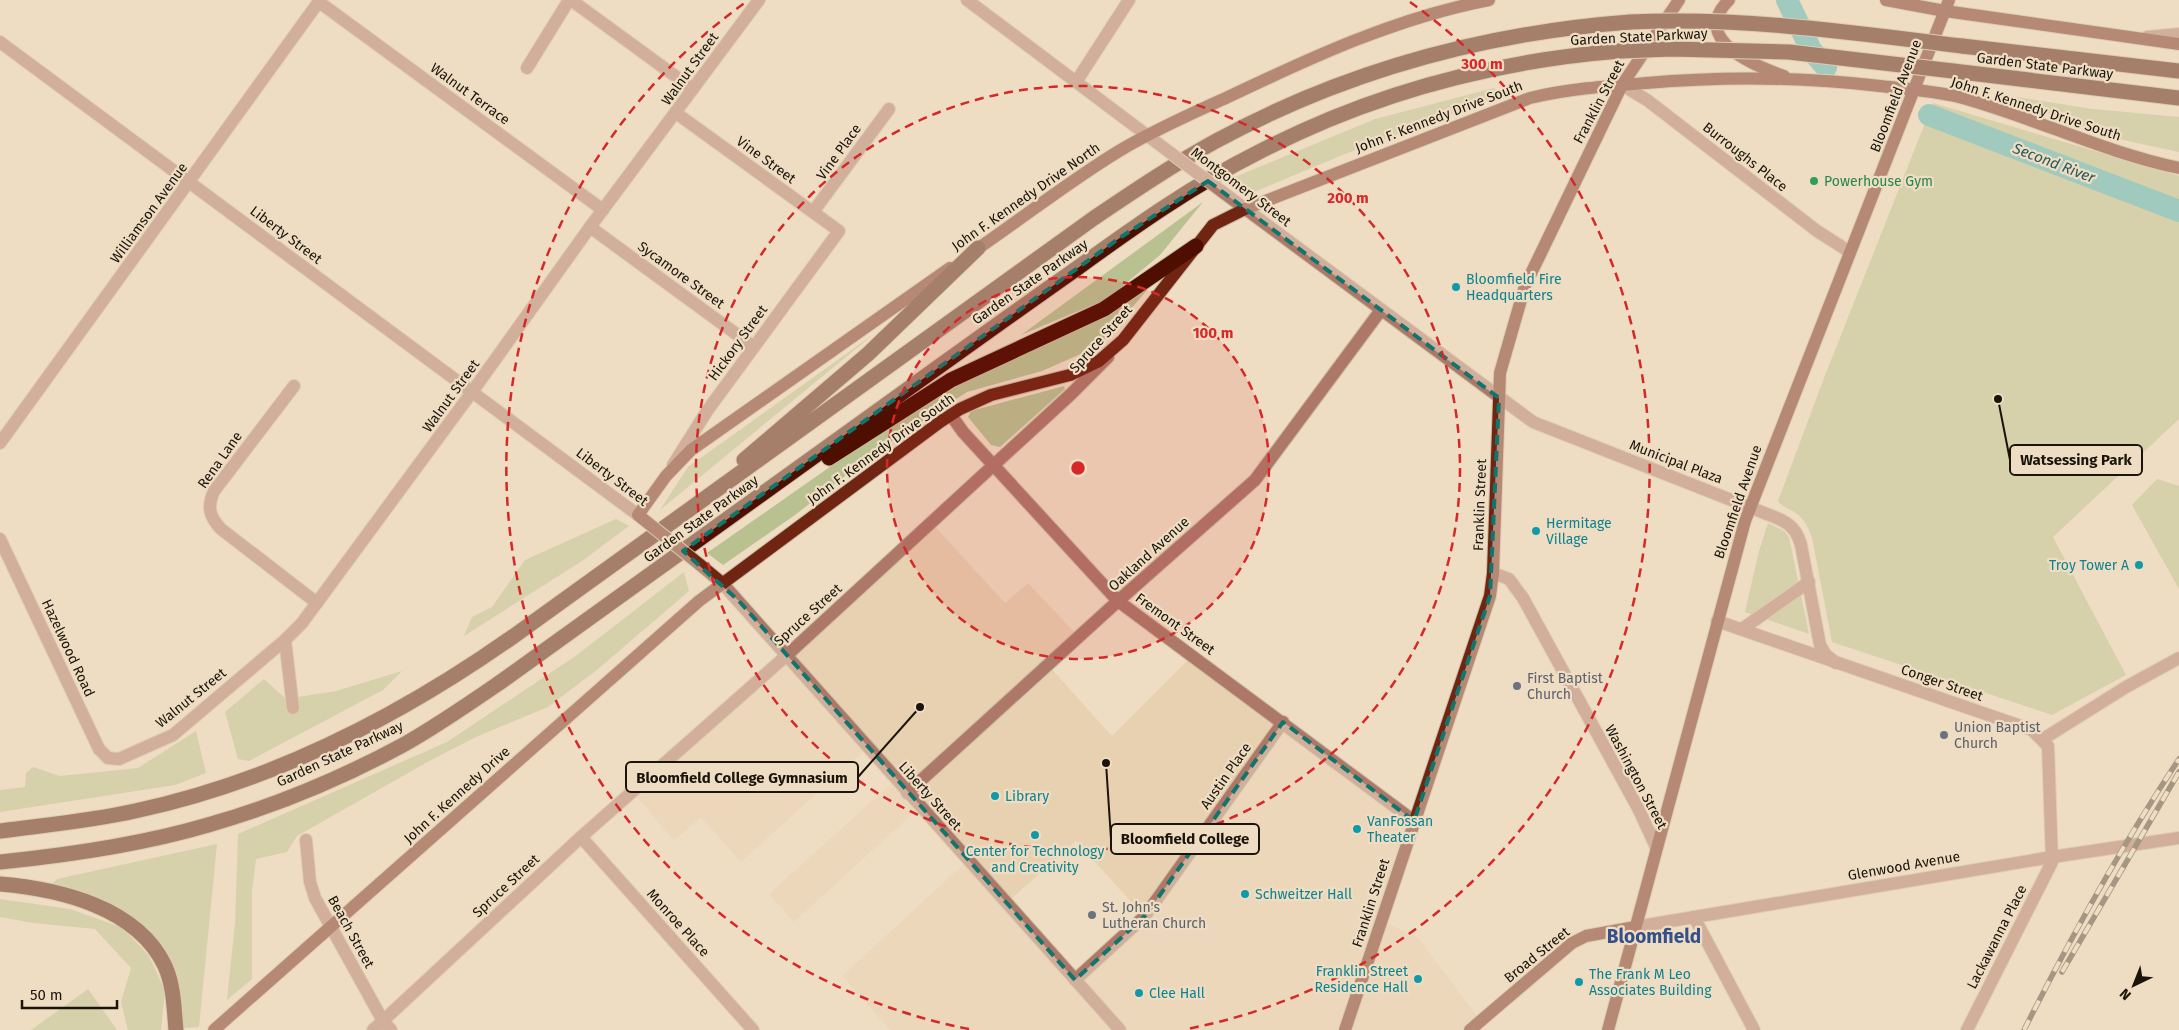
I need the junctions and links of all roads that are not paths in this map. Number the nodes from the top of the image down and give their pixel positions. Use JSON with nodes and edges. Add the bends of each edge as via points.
{"nodes":[{"id":1,"x":570,"y":0,"type":"edge"},
{"id":2,"x":759,"y":0,"type":"edge"},
{"id":3,"x":966,"y":0,"type":"edge"},
{"id":4,"x":1129,"y":0,"type":"edge"},
{"id":5,"x":1482,"y":0,"type":"edge"},
{"id":6,"x":1679,"y":0,"type":"edge"},
{"id":7,"x":1729,"y":0,"type":"edge"},
{"id":8,"x":1886,"y":0,"type":"edge"},
{"id":9,"x":320,"y":1,"type":"edge"},
{"id":10,"x":1947,"y":6,"type":"edge"},
{"id":11,"x":2179,"y":34,"type":"edge"},
{"id":12,"x":2137,"y":39,"type":"junction"},
{"id":13,"x":0,"y":42,"type":"edge"},
{"id":14,"x":2179,"y":44,"type":"edge"},
{"id":15,"x":527,"y":68,"type":"dead end"},
{"id":16,"x":2179,"y":71,"type":"edge"},
{"id":17,"x":1793,"y":78,"type":"junction"},
{"id":18,"x":1076,"y":82,"type":"junction"},
{"id":19,"x":1622,"y":85,"type":"junction"},
{"id":20,"x":694,"y":89,"type":"junction"},
{"id":21,"x":1915,"y":90,"type":"junction"},
{"id":22,"x":2179,"y":98,"type":"edge"},
{"id":23,"x":889,"y":109,"type":"dead end"},
{"id":24,"x":676,"y":113,"type":"junction"},
{"id":25,"x":1147,"y":136,"type":"junction"},
{"id":26,"x":2179,"y":168,"type":"edge"},
{"id":27,"x":189,"y":182,"type":"junction"},
{"id":28,"x":1245,"y":209,"type":"junction"},
{"id":29,"x":603,"y":210,"type":"junction"},
{"id":30,"x":813,"y":212,"type":"junction"},
{"id":31,"x":590,"y":227,"type":"junction"},
{"id":32,"x":839,"y":231,"type":"joint"},
{"id":33,"x":1196,"y":246,"type":"junction"},
{"id":34,"x":978,"y":248,"type":"junction"},
{"id":35,"x":1850,"y":252,"type":"junction"},
{"id":36,"x":1381,"y":310,"type":"junction"},
{"id":37,"x":1123,"y":340,"type":"junction"},
{"id":38,"x":754,"y":348,"type":"junction"},
{"id":39,"x":294,"y":386,"type":"dead end"},
{"id":40,"x":472,"y":392,"type":"junction"},
{"id":41,"x":1499,"y":398,"type":"junction"},
{"id":42,"x":951,"y":415,"type":"junction"},
{"id":43,"x":0,"y":442,"type":"edge"},
{"id":44,"x":993,"y":465,"type":"junction"},
{"id":45,"x":666,"y":476,"type":"junction"},
{"id":46,"x":1750,"y":506,"type":"junction"},
{"id":47,"x":640,"y":517,"type":"junction"},
{"id":48,"x":657,"y":534,"type":"junction"},
{"id":49,"x":0,"y":539,"type":"edge"},
{"id":50,"x":670,"y":561,"type":"junction"},
{"id":51,"x":1493,"y":573,"type":"junction"},
{"id":52,"x":1809,"y":582,"type":"junction"},
{"id":53,"x":722,"y":584,"type":"junction"},
{"id":54,"x":1118,"y":601,"type":"junction"},
{"id":55,"x":317,"y":603,"type":"junction"},
{"id":56,"x":1717,"y":622,"type":"junction"},
{"id":57,"x":1742,"y":629,"type":"junction"},
{"id":58,"x":285,"y":640,"type":"junction"},
{"id":59,"x":786,"y":656,"type":"junction"},
{"id":60,"x":2179,"y":658,"type":"edge"},
{"id":61,"x":1836,"y":663,"type":"junction"},
{"id":62,"x":292,"y":708,"type":"dead end"},
{"id":63,"x":1283,"y":722,"type":"junction"},
{"id":64,"x":2043,"y":739,"type":"junction"},
{"id":65,"x":119,"y":759,"type":"joint"},
{"id":66,"x":907,"y":793,"type":"junction"},
{"id":67,"x":1414,"y":821,"type":"junction"},
{"id":68,"x":0,"y":831,"type":"edge"},
{"id":69,"x":581,"y":837,"type":"junction"},
{"id":70,"x":2179,"y":838,"type":"edge"},
{"id":71,"x":306,"y":840,"type":"dead end"},
{"id":72,"x":1656,"y":847,"type":"junction"},
{"id":73,"x":2052,"y":857,"type":"junction"},
{"id":74,"x":0,"y":862,"type":"edge"},
{"id":75,"x":0,"y":884,"type":"edge"},
{"id":76,"x":1694,"y":917,"type":"junction"},
{"id":77,"x":1635,"y":926,"type":"junction"},
{"id":78,"x":331,"y":928,"type":"junction"},
{"id":79,"x":1075,"y":980,"type":"junction"},
{"id":80,"x":387,"y":1025,"type":"edge"},
{"id":81,"x":176,"y":1030,"type":"edge"},
{"id":82,"x":214,"y":1030,"type":"edge"},
{"id":83,"x":373,"y":1030,"type":"edge"},
{"id":84,"x":753,"y":1030,"type":"edge"},
{"id":85,"x":1120,"y":1030,"type":"edge"},
{"id":86,"x":1345,"y":1030,"type":"edge"},
{"id":87,"x":1470,"y":1030,"type":"edge"},
{"id":88,"x":1608,"y":1030,"type":"edge"},
{"id":89,"x":1754,"y":1030,"type":"edge"},
{"id":90,"x":1966,"y":1030,"type":"edge"}],
"edges":[{"from":1,"to":15,"type":"street"},
{"from":1,"to":20,"type":"street"},
{"from":2,"to":20,"type":"street","name":"Walnut Street"},
{"from":3,"to":18,"type":"street","name":"Montgomery Street"},
{"from":4,"to":18,"type":"street"},
{"from":5,"to":25,"type":"main road","name":"John F. Kennedy Drive North","via":[[1417,18],[1324,51]]},
{"from":6,"to":19,"type":"main road","name":"Franklin Street"},
{"from":7,"to":17,"type":"main road","via":[[1717,19],[1718,31],[1724,42],[1747,60]]},
{"from":8,"to":10,"type":"main road"},
{"from":9,"to":27,"type":"street","name":"Williamson Avenue"},
{"from":9,"to":29,"type":"street","name":"Walnut Terrace"},
{"from":10,"to":12,"type":"main road"},
{"from":10,"to":21,"type":"main road","name":"Bloomfield Avenue"},
{"from":11,"to":12,"type":"street"},
{"from":12,"to":14,"type":"main road"},
{"from":13,"to":27,"type":"street","name":"Liberty Street"},
{"from":16,"to":48,"type":"highway","name":"Garden State Parkway","bridge":true,"via":[[1784,25],[1714,21],[1630,22],[1517,35],[1410,60],[1320,91],[1214,142],[1152,179]]},
{"from":17,"to":19,"type":"main road","name":"John F. Kennedy Drive South","via":[[1704,79]]},
{"from":17,"to":21,"type":"main road","name":"John F. Kennedy Drive South"},
{"from":18,"to":25,"type":"street","name":"Montgomery Street"},
{"from":19,"to":28,"type":"main road","name":"John F. Kennedy Drive South","via":[[1530,98]]},
{"from":19,"to":35,"type":"street","name":"Burroughs Place","via":[[1817,231]]},
{"from":19,"to":41,"type":"main road","name":"Franklin Street","via":[[1528,279],[1502,363]]},
{"from":20,"to":24,"type":"street","name":"Walnut Street"},
{"from":21,"to":26,"type":"main road","name":"John F. Kennedy Drive South","via":[[1959,97]]},
{"from":21,"to":35,"type":"main road","name":"Bloomfield Avenue"},
{"from":22,"to":50,"type":"highway","name":"Garden State Parkway","bridge":true,"via":[[1788,52],[1672,48],[1524,63],[1430,84],[1339,116],[1254,154],[1177,200]]},
{"from":23,"to":30,"type":"street","name":"Vine Place"},
{"from":24,"to":29,"type":"street","name":"Walnut Street"},
{"from":24,"to":30,"type":"street","name":"Vine Street"},
{"from":25,"to":28,"type":"street","name":"Montgomery Street","bridge":true},
{"from":25,"to":34,"type":"main road","name":"John F. Kennedy Drive North","via":[[1109,157]]},
{"from":27,"to":40,"type":"street","name":"Liberty Street"},
{"from":27,"to":43,"type":"street","name":"Williamson Avenue"},
{"from":28,"to":33,"type":"main road","name":"Spruce Street","via":[[1214,225]]},
{"from":28,"to":36,"type":"street","name":"Montgomery Street"},
{"from":29,"to":31,"type":"street","name":"Walnut Street"},
{"from":30,"to":32,"type":"street","name":"Vine Street"},
{"from":31,"to":38,"type":"street","name":"Sycamore Street"},
{"from":31,"to":40,"type":"street","name":"Walnut Street"},
{"from":32,"to":38,"type":"street","name":"Hickory Street"},
{"from":33,"to":37,"type":"main road","name":"Spruce Street"},
{"from":33,"to":50,"type":"highway","via":[[1094,315],[938,387]]},
{"from":34,"to":45,"type":"main road","name":"John F. Kennedy Drive North","via":[[700,443]]},
{"from":34,"to":48,"type":"highway","via":[[868,354]]},
{"from":35,"to":46,"type":"main road","name":"Bloomfield Avenue"},
{"from":36,"to":41,"type":"street","name":"Montgomery Street"},
{"from":36,"to":54,"type":"street","name":"Oakland Avenue","via":[[1255,480]]},
{"from":37,"to":42,"type":"main road","name":"John F. Kennedy Drive South","via":[[1099,361],[1081,371],[991,395]]},
{"from":37,"to":44,"type":"street","name":"Spruce Street","via":[[1090,376]]},
{"from":38,"to":45,"type":"street","name":"Hickory Street","via":[[700,422]]},
{"from":39,"to":55,"type":"street","name":"Rena Lane","via":[[214,491],[208,511],[221,529]]},
{"from":40,"to":47,"type":"street","name":"Liberty Street"},
{"from":40,"to":55,"type":"street","name":"Walnut Street"},
{"from":41,"to":46,"type":"street","name":"Municipal Plaza","via":[[1541,426]]},
{"from":41,"to":51,"type":"main road","name":"Franklin Street"},
{"from":42,"to":44,"type":"street","name":"Fremont Street"},
{"from":42,"to":53,"type":"main road","name":"John F. Kennedy Drive South"},
{"from":44,"to":54,"type":"street","name":"Fremont Street"},
{"from":44,"to":59,"type":"street","name":"Spruce Street"},
{"from":45,"to":47,"type":"main road","name":"John F. Kennedy Drive North"},
{"from":46,"to":52,"type":"street","name":"Municipal Plaza","via":[[1794,529]]},
{"from":46,"to":56,"type":"main road","name":"Bloomfield Avenue"},
{"from":47,"to":53,"type":"main road","name":"Liberty Street","bridge":true},
{"from":48,"to":68,"type":"highway","name":"Garden State Parkway","via":[[456,676],[333,744],[269,771],[135,811]]},
{"from":49,"to":65,"type":"street","name":"Hazelwood Road","via":[[99,749],[108,758]]},
{"from":50,"to":74,"type":"highway","name":"Garden State Parkway","via":[[464,706],[404,744],[341,775],[208,825],[141,842]]},
{"from":51,"to":67,"type":"main road","name":"Franklin Street","via":[[1490,596]]},
{"from":51,"to":72,"type":"street","name":"Washington Street","via":[[1509,579],[1523,598]]},
{"from":52,"to":57,"type":"street"},
{"from":52,"to":61,"type":"street","name":"Municipal Plaza","via":[[1820,645]]},
{"from":53,"to":59,"type":"street","name":"Liberty Street"},
{"from":53,"to":78,"type":"main road","name":"John F. Kennedy Drive"},
{"from":54,"to":63,"type":"street","name":"Fremont Street"},
{"from":54,"to":66,"type":"street","name":"Oakland Avenue"},
{"from":55,"to":58,"type":"street","name":"Walnut Street"},
{"from":56,"to":57,"type":"street","name":"Conger Street"},
{"from":56,"to":72,"type":"main road","name":"Bloomfield Avenue"},
{"from":57,"to":61,"type":"street","name":"Conger Street"},
{"from":58,"to":62,"type":"street"},
{"from":58,"to":65,"type":"street","name":"Walnut Street","via":[[173,735]]},
{"from":59,"to":66,"type":"street","name":"Liberty Street"},
{"from":59,"to":69,"type":"street","name":"Spruce Street"},
{"from":60,"to":64,"type":"street"},
{"from":61,"to":64,"type":"street","name":"Conger Street","via":[[2032,730]]},
{"from":63,"to":67,"type":"street","name":"Fremont Street"},
{"from":63,"to":79,"type":"street","name":"Austin Place","via":[[1146,916]]},
{"from":64,"to":73,"type":"street","via":[[2048,746],[2049,757]]},
{"from":66,"to":79,"type":"street","name":"Liberty Street"},
{"from":67,"to":86,"type":"main road","name":"Franklin Street"},
{"from":69,"to":80,"type":"street","name":"Spruce Street"},
{"from":69,"to":84,"type":"street","name":"Monroe Place"},
{"from":70,"to":73,"type":"street","name":"Glenwood Avenue"},
{"from":71,"to":78,"type":"street","name":"Beach Street","via":[[314,898]]},
{"from":72,"to":77,"type":"main road","name":"Bloomfield Avenue"},
{"from":73,"to":76,"type":"street","name":"Glenwood Avenue"},
{"from":73,"to":90,"type":"street","name":"Lackawanna Place","via":[[2050,867]]},
{"from":75,"to":81,"type":"highway","via":[[83,901],[116,915],[137,929],[154,947],[166,968],[173,993]]},
{"from":76,"to":77,"type":"street","name":"Glenwood Avenue"},
{"from":76,"to":89,"type":"street"},
{"from":77,"to":87,"type":"main road","name":"Broad Street","via":[[1586,936],[1572,943]]},
{"from":77,"to":88,"type":"main road","name":"Bloomfield Avenue"},
{"from":78,"to":80,"type":"street","name":"Beach Street"},
{"from":78,"to":82,"type":"main road","name":"John F. Kennedy Drive"},
{"from":79,"to":85,"type":"street","name":"Liberty Street"},
{"from":80,"to":83,"type":"street","name":"Spruce Street"}]}
